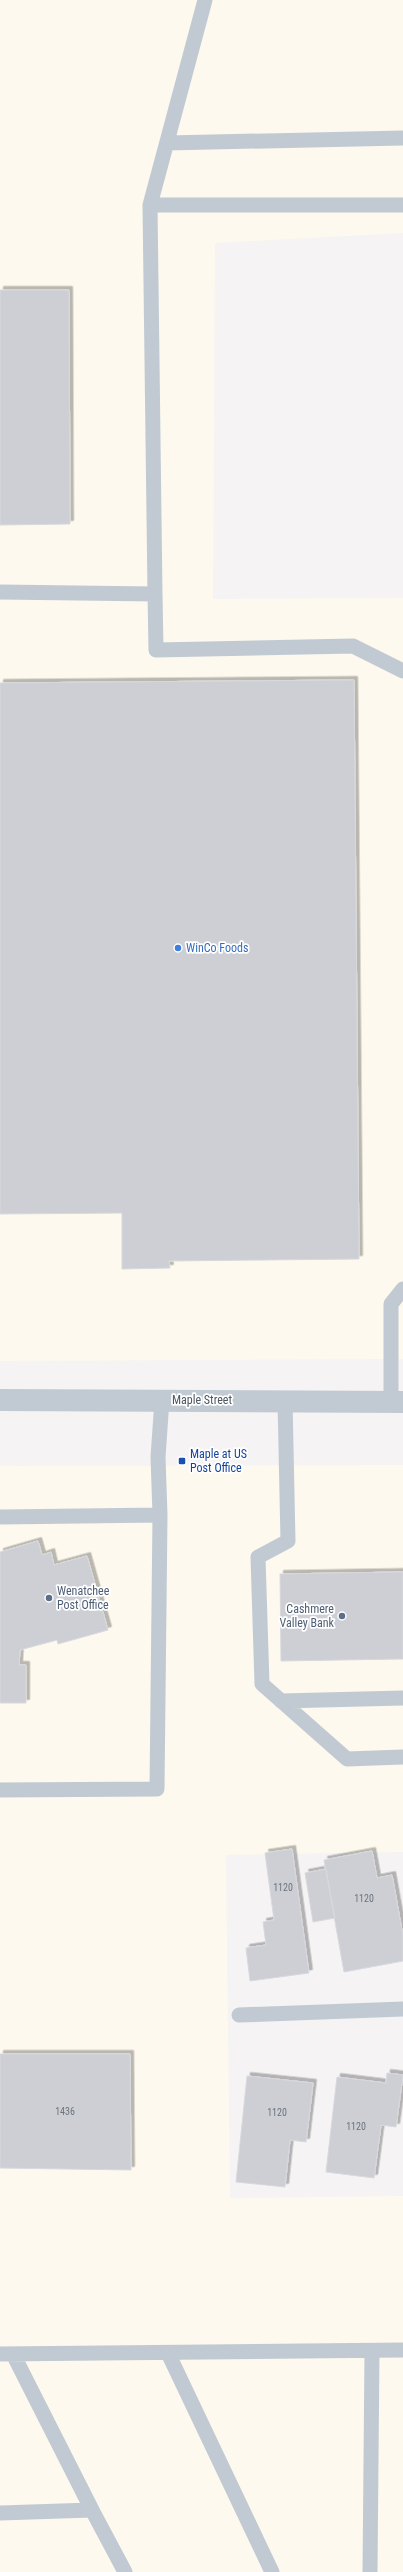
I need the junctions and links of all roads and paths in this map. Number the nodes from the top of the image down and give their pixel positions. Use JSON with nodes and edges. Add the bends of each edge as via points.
{"nodes":[{"id":1,"x":205,"y":0,"type":"edge"},
{"id":2,"x":403,"y":138,"type":"edge"},
{"id":3,"x":167,"y":143,"type":"junction"},
{"id":4,"x":150,"y":205,"type":"junction"},
{"id":5,"x":403,"y":205,"type":"edge"},
{"id":6,"x":0,"y":592,"type":"edge"},
{"id":7,"x":155,"y":594,"type":"junction"},
{"id":8,"x":403,"y":671,"type":"edge"},
{"id":9,"x":403,"y":1289,"type":"edge"},
{"id":10,"x":0,"y":1400,"type":"edge"},
{"id":11,"x":162,"y":1400,"type":"junction"},
{"id":12,"x":285,"y":1400,"type":"junction"},
{"id":13,"x":397,"y":1402,"type":"edge"},
{"id":14,"x":160,"y":1515,"type":"junction"},
{"id":15,"x":0,"y":1517,"type":"edge"},
{"id":16,"x":403,"y":1698,"type":"edge"},
{"id":17,"x":281,"y":1700,"type":"junction"},
{"id":18,"x":403,"y":1757,"type":"edge"},
{"id":19,"x":0,"y":1790,"type":"edge"},
{"id":20,"x":403,"y":2009,"type":"edge"},
{"id":21,"x":239,"y":2016,"type":"dead end"},
{"id":22,"x":372,"y":2350,"type":"junction"},
{"id":23,"x":403,"y":2350,"type":"edge"},
{"id":24,"x":168,"y":2353,"type":"junction"},
{"id":25,"x":6,"y":2354,"type":"edge"},
{"id":26,"x":92,"y":2510,"type":"junction"},
{"id":27,"x":0,"y":2512,"type":"edge"},
{"id":28,"x":125,"y":2572,"type":"edge"},
{"id":29,"x":272,"y":2572,"type":"edge"},
{"id":30,"x":370,"y":2572,"type":"edge"}],
"edges":[{"from":1,"to":3,"type":"lane"},
{"from":2,"to":3,"type":"lane"},
{"from":3,"to":4,"type":"lane"},
{"from":4,"to":5,"type":"lane"},
{"from":4,"to":7,"type":"lane"},
{"from":6,"to":7,"type":"lane"},
{"from":7,"to":8,"type":"lane","via":[[156,650],[353,646]]},
{"from":9,"to":13,"type":"lane","via":[[391,1304]]},
{"from":10,"to":11,"type":"street","name":"Maple Street"},
{"from":11,"to":12,"type":"street","name":"Maple Street"},
{"from":11,"to":14,"type":"lane","via":[[158,1457]]},
{"from":12,"to":13,"type":"street","name":"Maple Street"},
{"from":12,"to":17,"type":"lane","via":[[288,1541],[258,1557],[262,1684]]},
{"from":14,"to":15,"type":"lane"},
{"from":14,"to":19,"type":"lane","via":[[157,1789]]},
{"from":16,"to":17,"type":"lane"},
{"from":17,"to":18,"type":"lane","via":[[347,1759]]},
{"from":20,"to":21,"type":"lane"},
{"from":22,"to":23,"type":"lane"},
{"from":22,"to":24,"type":"lane"},
{"from":22,"to":30,"type":"lane"},
{"from":24,"to":25,"type":"lane"},
{"from":24,"to":29,"type":"lane"},
{"from":25,"to":26,"type":"lane"},
{"from":26,"to":27,"type":"lane"},
{"from":26,"to":28,"type":"lane"}]}
